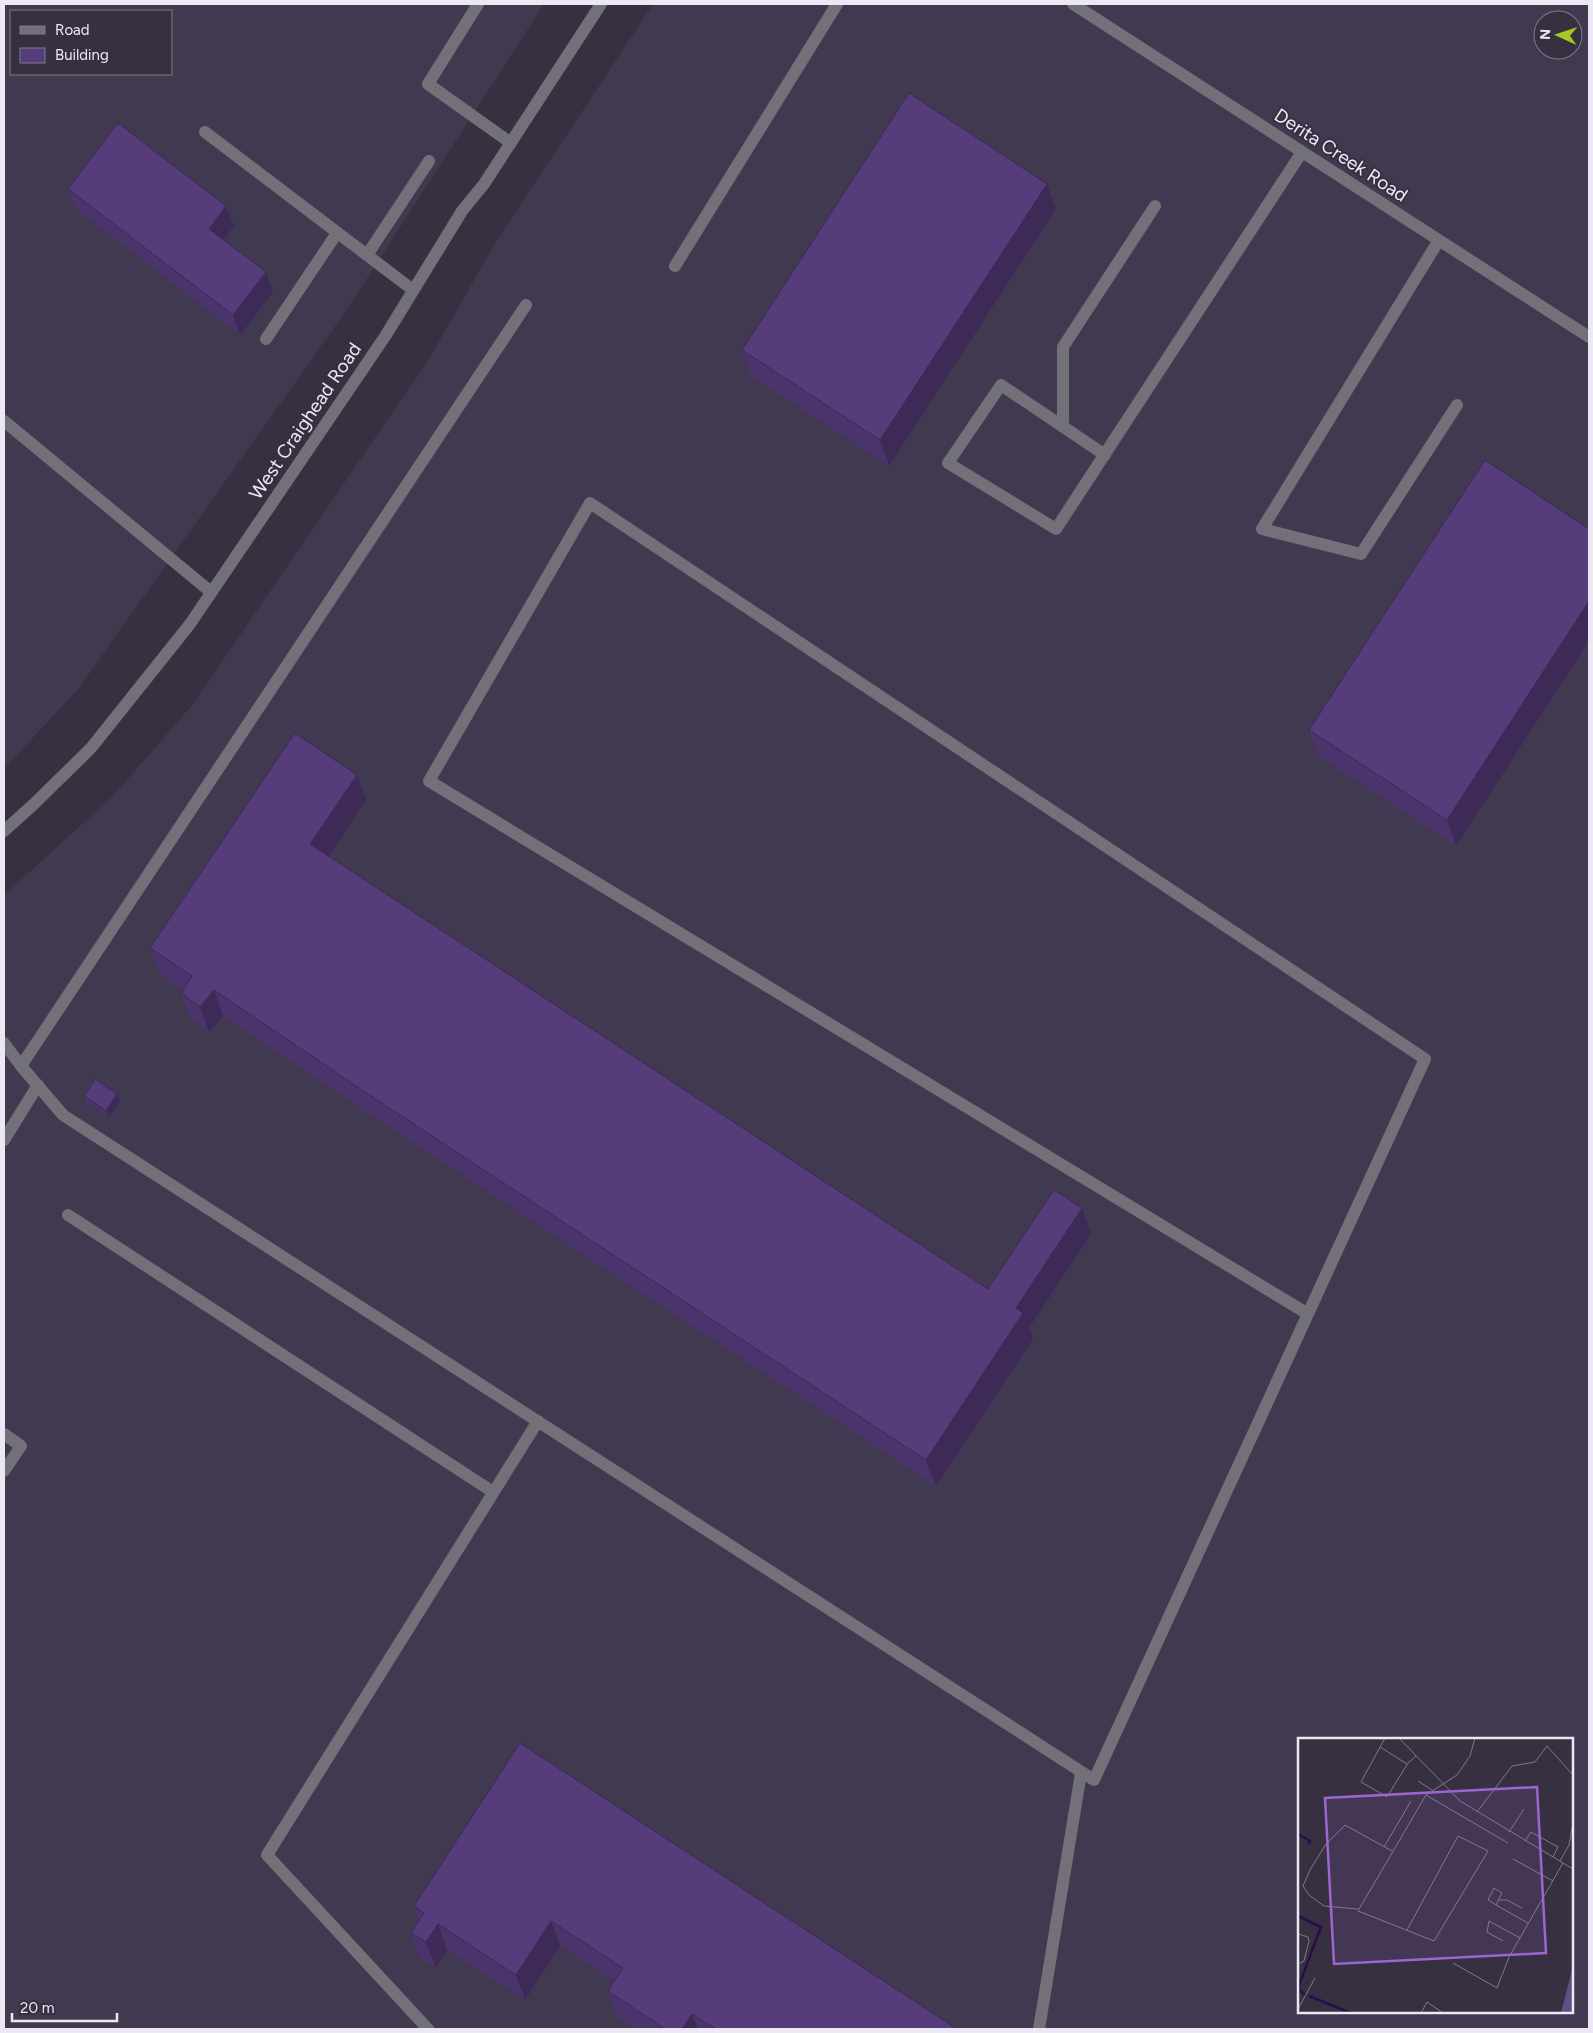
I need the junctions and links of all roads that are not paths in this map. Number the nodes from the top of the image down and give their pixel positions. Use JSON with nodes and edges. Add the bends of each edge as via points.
{"nodes":[{"id":1,"x":478,"y":4,"type":"edge"},
{"id":2,"x":601,"y":4,"type":"edge"},
{"id":3,"x":837,"y":4,"type":"edge"},
{"id":4,"x":1073,"y":4,"type":"edge"},
{"id":5,"x":204,"y":132,"type":"dead end"},
{"id":6,"x":511,"y":143,"type":"junction"},
{"id":7,"x":1302,"y":152,"type":"junction"},
{"id":8,"x":429,"y":161,"type":"dead end"},
{"id":9,"x":1155,"y":206,"type":"dead end"},
{"id":10,"x":337,"y":233,"type":"junction"},
{"id":11,"x":1439,"y":240,"type":"junction"},
{"id":12,"x":367,"y":255,"type":"junction"},
{"id":13,"x":675,"y":266,"type":"dead end"},
{"id":14,"x":414,"y":290,"type":"junction"},
{"id":15,"x":526,"y":306,"type":"dead end"},
{"id":16,"x":1589,"y":337,"type":"edge"},
{"id":17,"x":266,"y":339,"type":"dead end"},
{"id":18,"x":1458,"y":405,"type":"dead end"},
{"id":19,"x":4,"y":421,"type":"edge"},
{"id":20,"x":1063,"y":427,"type":"junction"},
{"id":21,"x":1105,"y":455,"type":"junction"},
{"id":22,"x":212,"y":592,"type":"junction"},
{"id":23,"x":4,"y":831,"type":"edge"},
{"id":24,"x":4,"y":1044,"type":"edge"},
{"id":25,"x":21,"y":1066,"type":"junction"},
{"id":26,"x":38,"y":1085,"type":"junction"},
{"id":27,"x":4,"y":1140,"type":"edge"},
{"id":28,"x":68,"y":1215,"type":"dead end"},
{"id":29,"x":1308,"y":1314,"type":"junction"},
{"id":30,"x":538,"y":1421,"type":"junction"},
{"id":31,"x":4,"y":1434,"type":"edge"},
{"id":32,"x":4,"y":1471,"type":"edge"},
{"id":33,"x":493,"y":1492,"type":"junction"},
{"id":34,"x":1081,"y":1772,"type":"junction"},
{"id":35,"x":428,"y":2029,"type":"edge"},
{"id":36,"x":1039,"y":2029,"type":"edge"}],
"edges":[{"from":1,"to":6,"type":"street","via":[[428,84]]},
{"from":2,"to":6,"type":"street","name":"West Craighead Road"},
{"from":3,"to":13,"type":"street"},
{"from":4,"to":7,"type":"street","name":"Derita Creek Road"},
{"from":5,"to":10,"type":"street"},
{"from":6,"to":14,"type":"street","name":"West Craighead Road","via":[[462,211]]},
{"from":7,"to":11,"type":"street","name":"Derita Creek Road"},
{"from":7,"to":21,"type":"street"},
{"from":8,"to":12,"type":"street"},
{"from":9,"to":20,"type":"street","via":[[1063,347]]},
{"from":10,"to":12,"type":"street"},
{"from":10,"to":17,"type":"street"},
{"from":11,"to":16,"type":"street","name":"Derita Creek Road"},
{"from":11,"to":18,"type":"street","via":[[1262,530],[1361,554]]},
{"from":12,"to":14,"type":"street"},
{"from":14,"to":22,"type":"street","name":"West Craighead Road"},
{"from":15,"to":25,"type":"street"},
{"from":19,"to":22,"type":"street"},
{"from":20,"to":21,"type":"street"},
{"from":20,"to":21,"type":"street","via":[[1001,385],[948,463],[1056,529]]},
{"from":22,"to":23,"type":"street","name":"West Craighead Road","via":[[91,748]]},
{"from":24,"to":25,"type":"street"},
{"from":25,"to":26,"type":"street"},
{"from":26,"to":27,"type":"street"},
{"from":26,"to":30,"type":"street","via":[[64,1114]]},
{"from":28,"to":33,"type":"street"},
{"from":29,"to":29,"type":"street","via":[[1425,1059],[590,503],[429,781]]},
{"from":29,"to":34,"type":"street","via":[[1094,1780]]},
{"from":30,"to":33,"type":"street"},
{"from":30,"to":34,"type":"street"},
{"from":31,"to":32,"type":"street","via":[[21,1446]]},
{"from":33,"to":35,"type":"street","via":[[267,1855]]},
{"from":34,"to":36,"type":"street"}]}
